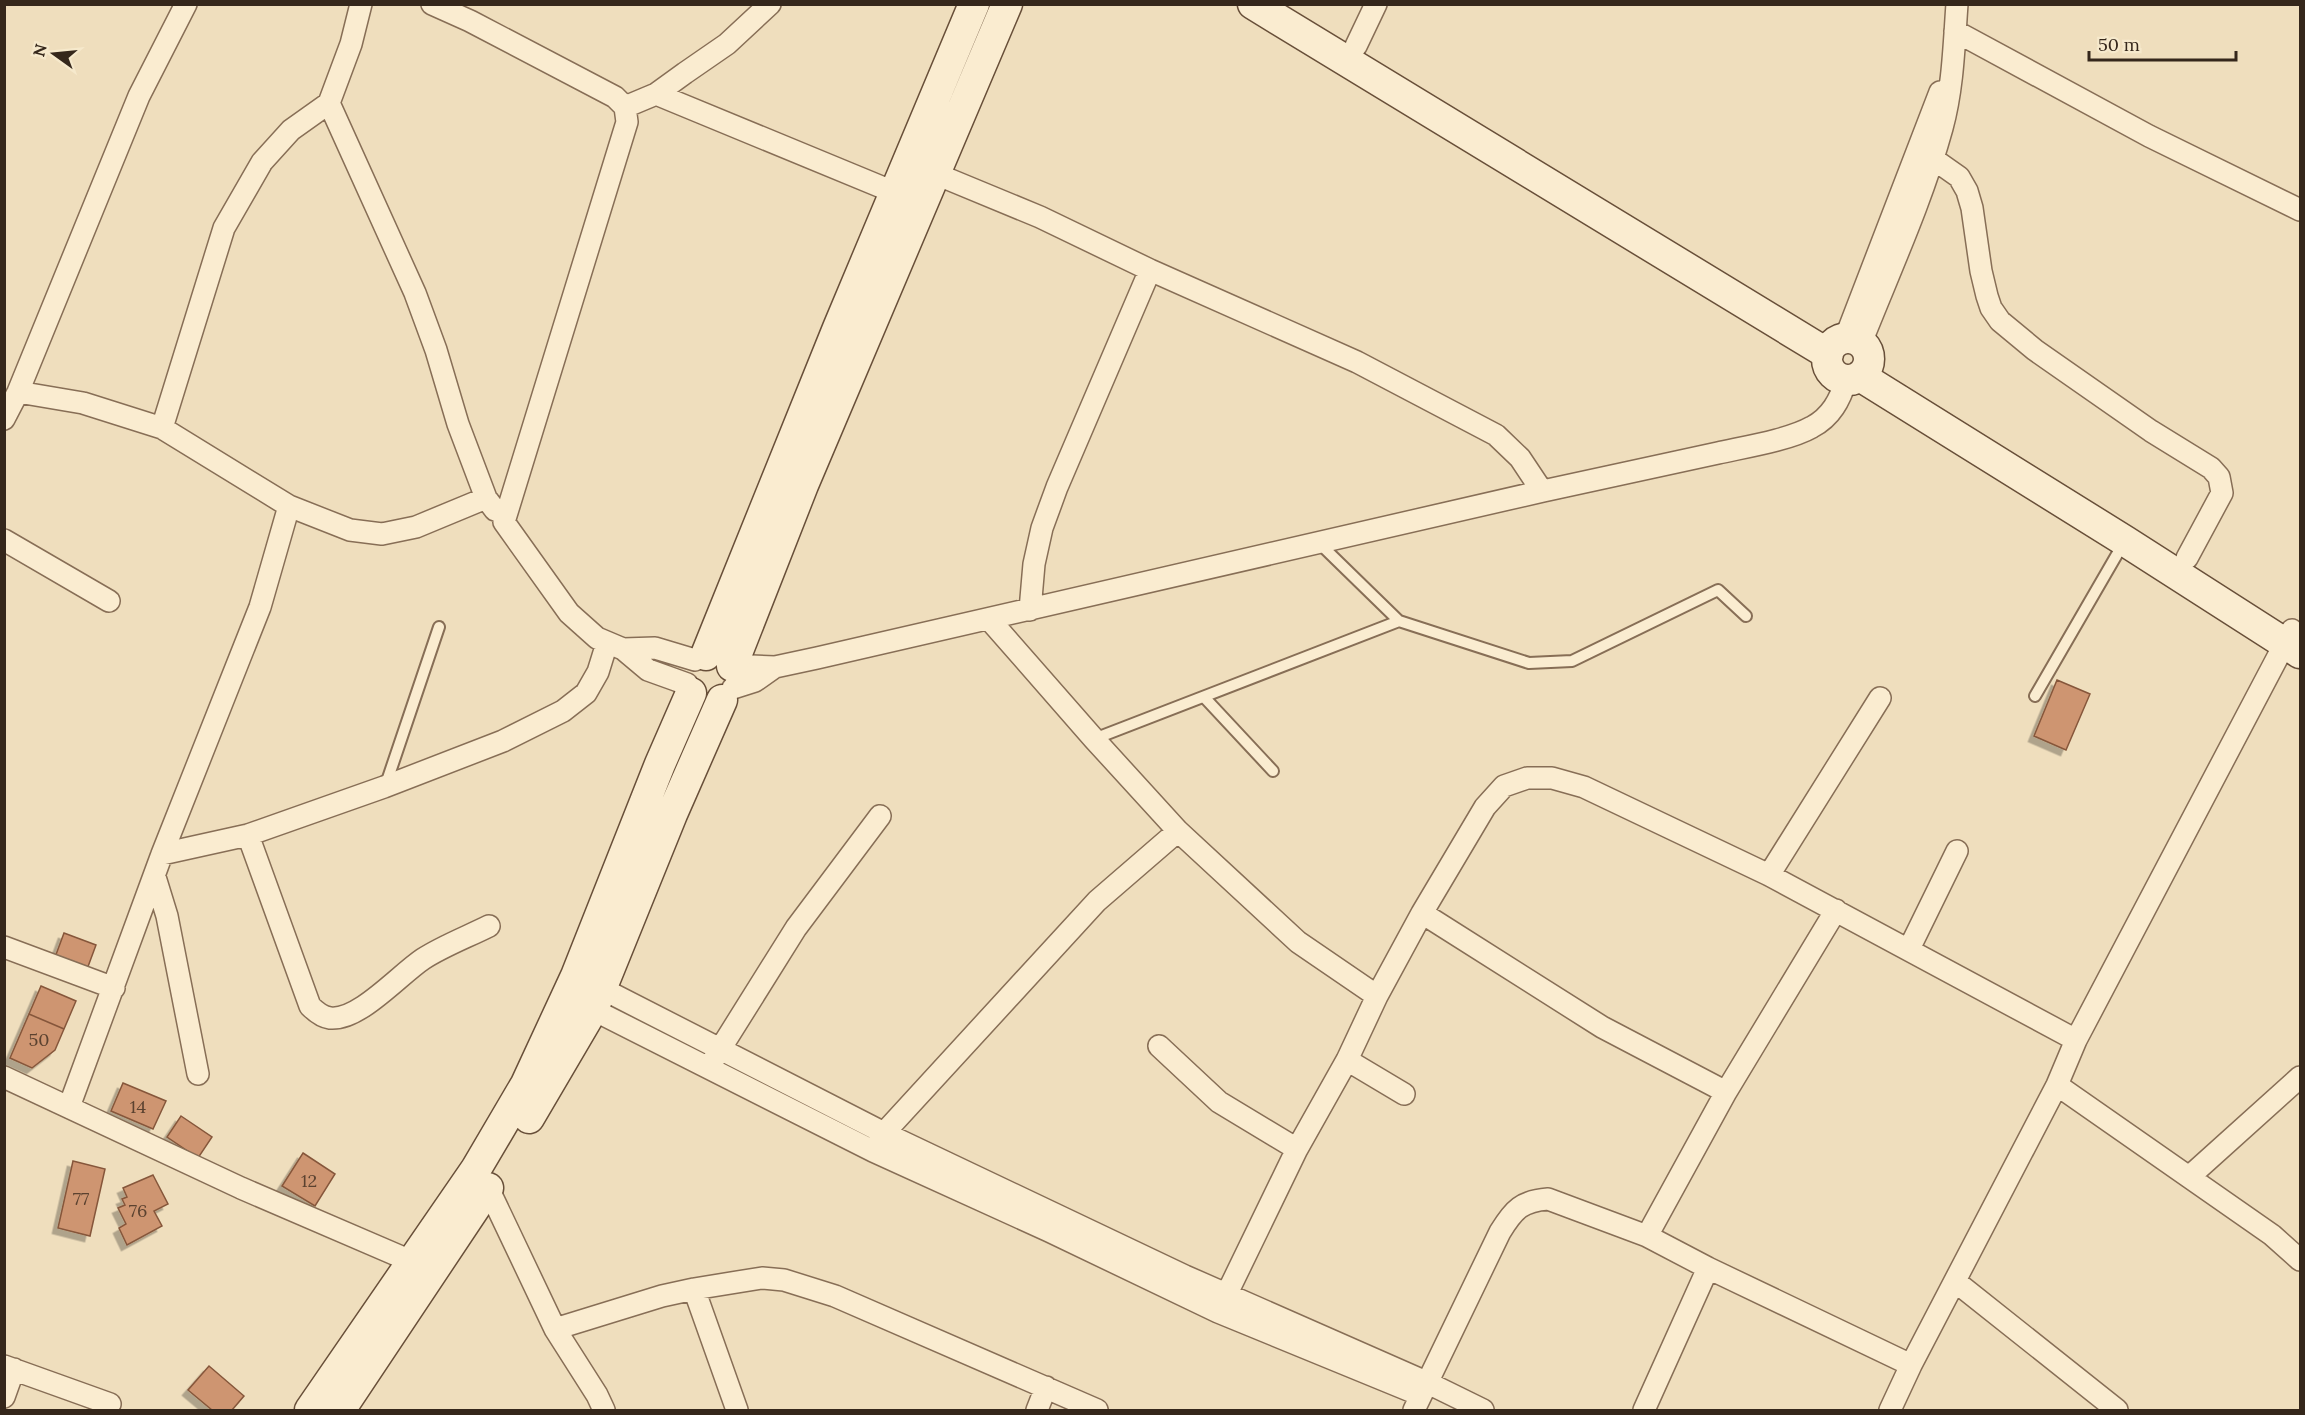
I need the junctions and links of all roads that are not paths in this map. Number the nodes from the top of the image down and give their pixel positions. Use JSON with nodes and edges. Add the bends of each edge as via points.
{"nodes":[{"id":1,"x":186,"y":4,"type":"edge"},
{"id":2,"x":361,"y":4,"type":"edge"},
{"id":3,"x":432,"y":4,"type":"edge"},
{"id":4,"x":770,"y":4,"type":"edge"},
{"id":5,"x":974,"y":4,"type":"edge"},
{"id":6,"x":1007,"y":4,"type":"edge"},
{"id":7,"x":1253,"y":4,"type":"edge"},
{"id":8,"x":1289,"y":4,"type":"edge"},
{"id":9,"x":1376,"y":4,"type":"edge"},
{"id":10,"x":1954,"y":6,"type":"edge"},
{"id":11,"x":1955,"y":31,"type":"junction"},
{"id":12,"x":1356,"y":46,"type":"junction"},
{"id":13,"x":1952,"y":64,"type":"junction"},
{"id":14,"x":656,"y":94,"type":"junction"},
{"id":15,"x":329,"y":103,"type":"junction"},
{"id":16,"x":625,"y":107,"type":"junction"},
{"id":17,"x":1932,"y":158,"type":"junction"},
{"id":18,"x":936,"y":174,"type":"junction"},
{"id":19,"x":896,"y":193,"type":"junction"},
{"id":20,"x":2301,"y":210,"type":"edge"},
{"id":21,"x":1150,"y":270,"type":"junction"},
{"id":22,"x":1850,"y":356,"type":"junction"},
{"id":23,"x":18,"y":392,"type":"junction"},
{"id":24,"x":4,"y":418,"type":"edge"},
{"id":25,"x":162,"y":428,"type":"junction"},
{"id":26,"x":1542,"y":491,"type":"junction"},
{"id":27,"x":486,"y":498,"type":"junction"},
{"id":28,"x":289,"y":506,"type":"junction"},
{"id":29,"x":504,"y":522,"type":"junction"},
{"id":30,"x":4,"y":540,"type":"edge"},
{"id":31,"x":2125,"y":541,"type":"junction"},
{"id":32,"x":1319,"y":543,"type":"junction"},
{"id":33,"x":2187,"y":558,"type":"junction"},
{"id":34,"x":109,"y":601,"type":"dead end"},
{"id":35,"x":1030,"y":610,"type":"junction"},
{"id":36,"x":1746,"y":616,"type":"dead end"},
{"id":37,"x":989,"y":619,"type":"junction"},
{"id":38,"x":1399,"y":621,"type":"junction"},
{"id":39,"x":438,"y":627,"type":"dead end"},
{"id":40,"x":2294,"y":640,"type":"edge"},
{"id":41,"x":615,"y":646,"type":"junction"},
{"id":42,"x":712,"y":677,"type":"junction"},
{"id":43,"x":2035,"y":696,"type":"dead end"},
{"id":44,"x":1204,"y":697,"type":"junction"},
{"id":45,"x":1880,"y":698,"type":"dead end"},
{"id":46,"x":1094,"y":739,"type":"junction"},
{"id":47,"x":1273,"y":771,"type":"dead end"},
{"id":48,"x":384,"y":787,"type":"junction"},
{"id":49,"x":880,"y":816,"type":"dead end"},
{"id":50,"x":1178,"y":831,"type":"junction"},
{"id":51,"x":248,"y":835,"type":"junction"},
{"id":52,"x":1957,"y":851,"type":"dead end"},
{"id":53,"x":162,"y":854,"type":"junction"},
{"id":54,"x":1769,"y":875,"type":"junction"},
{"id":55,"x":155,"y":877,"type":"junction"},
{"id":56,"x":1836,"y":910,"type":"junction"},
{"id":57,"x":1422,"y":913,"type":"junction"},
{"id":58,"x":489,"y":926,"type":"dead end"},
{"id":59,"x":4,"y":947,"type":"edge"},
{"id":60,"x":1909,"y":949,"type":"junction"},
{"id":61,"x":114,"y":988,"type":"junction"},
{"id":62,"x":585,"y":993,"type":"junction"},
{"id":63,"x":1377,"y":996,"type":"junction"},
{"id":64,"x":2076,"y":1040,"type":"junction"},
{"id":65,"x":1159,"y":1046,"type":"dead end"},
{"id":66,"x":720,"y":1049,"type":"junction"},
{"id":67,"x":1347,"y":1060,"type":"junction"},
{"id":68,"x":710,"y":1068,"type":"junction"},
{"id":69,"x":198,"y":1074,"type":"dead end"},
{"id":70,"x":4,"y":1077,"type":"edge"},
{"id":71,"x":2301,"y":1077,"type":"edge"},
{"id":72,"x":2057,"y":1085,"type":"junction"},
{"id":73,"x":1726,"y":1092,"type":"junction"},
{"id":74,"x":1404,"y":1094,"type":"dead end"},
{"id":75,"x":69,"y":1107,"type":"junction"},
{"id":76,"x":878,"y":1142,"type":"junction"},
{"id":77,"x":1297,"y":1149,"type":"junction"},
{"id":78,"x":2189,"y":1177,"type":"junction"},
{"id":79,"x":488,"y":1188,"type":"junction"},
{"id":80,"x":1647,"y":1236,"type":"junction"},
{"id":81,"x":2301,"y":1260,"type":"edge"},
{"id":82,"x":413,"y":1262,"type":"junction"},
{"id":83,"x":1708,"y":1268,"type":"junction"},
{"id":84,"x":1956,"y":1282,"type":"junction"},
{"id":85,"x":694,"y":1289,"type":"junction"},
{"id":86,"x":1223,"y":1304,"type":"junction"},
{"id":87,"x":555,"y":1329,"type":"junction"},
{"id":88,"x":1911,"y":1365,"type":"junction"},
{"id":89,"x":9,"y":1368,"type":"edge"},
{"id":90,"x":1046,"y":1387,"type":"junction"},
{"id":91,"x":1421,"y":1396,"type":"edge"},
{"id":92,"x":4,"y":1397,"type":"edge"},
{"id":93,"x":110,"y":1404,"type":"dead end"},
{"id":94,"x":310,"y":1410,"type":"edge"},
{"id":95,"x":340,"y":1410,"type":"edge"},
{"id":96,"x":604,"y":1410,"type":"edge"},
{"id":97,"x":737,"y":1410,"type":"edge"},
{"id":98,"x":1037,"y":1410,"type":"edge"},
{"id":99,"x":1097,"y":1410,"type":"edge"},
{"id":100,"x":1452,"y":1410,"type":"edge"},
{"id":101,"x":1483,"y":1410,"type":"edge"},
{"id":102,"x":1644,"y":1410,"type":"edge"},
{"id":103,"x":1890,"y":1410,"type":"edge"},
{"id":104,"x":2118,"y":1410,"type":"edge"}],
"edges":[{"from":1,"to":23,"type":"street","via":[[139,96]]},
{"from":2,"to":15,"type":"street"},
{"from":3,"to":16,"type":"street","via":[[615,97]]},
{"from":4,"to":14,"type":"street","via":[[727,44]]},
{"from":5,"to":19,"type":"street"},
{"from":6,"to":18,"type":"street"},
{"from":7,"to":22,"type":"street"},
{"from":8,"to":12,"type":"street"},
{"from":9,"to":12,"type":"street"},
{"from":10,"to":11,"type":"street"},
{"from":11,"to":13,"type":"street"},
{"from":11,"to":20,"type":"street","via":[[2149,136]]},
{"from":12,"to":22,"type":"street","via":[[1476,117]]},
{"from":13,"to":17,"type":"street","via":[[1943,126]]},
{"from":13,"to":22,"type":"street","via":[[1928,119]]},
{"from":14,"to":16,"type":"street"},
{"from":14,"to":19,"type":"street"},
{"from":15,"to":25,"type":"street","via":[[291,130],[262,162],[224,228]]},
{"from":15,"to":27,"type":"street","via":[[415,293]]},
{"from":16,"to":29,"type":"street","via":[[627,122]]},
{"from":17,"to":22,"type":"street"},
{"from":17,"to":33,"type":"street","via":[[1959,177],[1967,191],[1986,296],[2000,321],[2035,350],[2219,477],[2222,493]]},
{"from":18,"to":21,"type":"street","via":[[1040,217]]},
{"from":18,"to":42,"type":"street","via":[[803,485]]},
{"from":19,"to":42,"type":"street"},
{"from":21,"to":26,"type":"street","via":[[1357,362],[1496,435],[1520,458]]},
{"from":21,"to":35,"type":"street","via":[[1042,528]]},
{"from":22,"to":26,"type":"street","via":[[1834,408],[1811,428],[1736,449]]},
{"from":22,"to":31,"type":"street"},
{"from":22,"to":33,"type":"street"},
{"from":23,"to":24,"type":"street"},
{"from":23,"to":25,"type":"street","via":[[83,403]]},
{"from":25,"to":28,"type":"street"},
{"from":26,"to":32,"type":"street"},
{"from":27,"to":28,"type":"street","via":[[416,526],[382,534],[350,530]]},
{"from":27,"to":29,"type":"street"},
{"from":28,"to":53,"type":"street","via":[[260,607]]},
{"from":29,"to":41,"type":"street","via":[[569,613],[597,638]]},
{"from":30,"to":34,"type":"street"},
{"from":31,"to":40,"type":"street"},
{"from":31,"to":43,"type":"lane"},
{"from":32,"to":35,"type":"street"},
{"from":32,"to":38,"type":"lane"},
{"from":33,"to":40,"type":"street"},
{"from":35,"to":37,"type":"street"},
{"from":36,"to":38,"type":"lane","via":[[1718,590],[1572,661],[1529,663]]},
{"from":37,"to":42,"type":"street","via":[[775,667],[751,666]]},
{"from":37,"to":46,"type":"street"},
{"from":38,"to":44,"type":"lane"},
{"from":39,"to":48,"type":"lane"},
{"from":40,"to":64,"type":"street"},
{"from":41,"to":42,"type":"street","via":[[655,648]]},
{"from":41,"to":48,"type":"street","via":[[586,693],[563,711],[502,741]]},
{"from":42,"to":62,"type":"street","via":[[660,764]]},
{"from":44,"to":46,"type":"lane"},
{"from":44,"to":47,"type":"lane"},
{"from":45,"to":54,"type":"street"},
{"from":46,"to":50,"type":"street"},
{"from":48,"to":51,"type":"street"},
{"from":49,"to":66,"type":"street","via":[[796,928]]},
{"from":50,"to":63,"type":"street","via":[[1298,942]]},
{"from":50,"to":76,"type":"street","via":[[1096,901]]},
{"from":51,"to":53,"type":"street"},
{"from":51,"to":58,"type":"street","via":[[310,1006],[330,1018],[347,1015],[423,959]]},
{"from":52,"to":60,"type":"street"},
{"from":53,"to":55,"type":"street"},
{"from":54,"to":56,"type":"street"},
{"from":54,"to":57,"type":"street","via":[[1584,787],[1552,778],[1527,778],[1504,786],[1485,807]]},
{"from":55,"to":61,"type":"street"},
{"from":55,"to":69,"type":"street","via":[[167,915]]},
{"from":56,"to":60,"type":"street"},
{"from":56,"to":73,"type":"street"},
{"from":57,"to":63,"type":"street"},
{"from":57,"to":73,"type":"street","via":[[1602,1028]]},
{"from":59,"to":61,"type":"street"},
{"from":60,"to":64,"type":"street"},
{"from":61,"to":75,"type":"street"},
{"from":62,"to":66,"type":"street"},
{"from":62,"to":68,"type":"street"},
{"from":62,"to":79,"type":"street"},
{"from":62,"to":82,"type":"street"},
{"from":63,"to":67,"type":"street"},
{"from":64,"to":72,"type":"street"},
{"from":65,"to":77,"type":"street","via":[[1219,1102]]},
{"from":66,"to":68,"type":"street"},
{"from":66,"to":76,"type":"street"},
{"from":67,"to":74,"type":"street"},
{"from":67,"to":77,"type":"street"},
{"from":68,"to":76,"type":"street"},
{"from":70,"to":75,"type":"street"},
{"from":71,"to":78,"type":"street"},
{"from":72,"to":78,"type":"street"},
{"from":72,"to":84,"type":"street"},
{"from":73,"to":80,"type":"street"},
{"from":75,"to":82,"type":"street","via":[[241,1188]]},
{"from":76,"to":86,"type":"street"},
{"from":77,"to":86,"type":"street"},
{"from":78,"to":81,"type":"street"},
{"from":79,"to":87,"type":"street"},
{"from":79,"to":95,"type":"street"},
{"from":80,"to":83,"type":"street"},
{"from":80,"to":91,"type":"street","via":[[1548,1199],[1520,1206],[1500,1232]]},
{"from":82,"to":94,"type":"street"},
{"from":83,"to":88,"type":"street"},
{"from":83,"to":102,"type":"street"},
{"from":84,"to":88,"type":"street"},
{"from":84,"to":104,"type":"street"},
{"from":85,"to":87,"type":"street"},
{"from":85,"to":90,"type":"street","via":[[762,1278],[802,1284]]},
{"from":85,"to":97,"type":"street"},
{"from":86,"to":91,"type":"street"},
{"from":87,"to":96,"type":"street"},
{"from":88,"to":103,"type":"street"},
{"from":89,"to":92,"type":"street"},
{"from":89,"to":93,"type":"street"},
{"from":90,"to":98,"type":"street"},
{"from":90,"to":99,"type":"street"},
{"from":91,"to":100,"type":"street"},
{"from":91,"to":101,"type":"street"}]}
